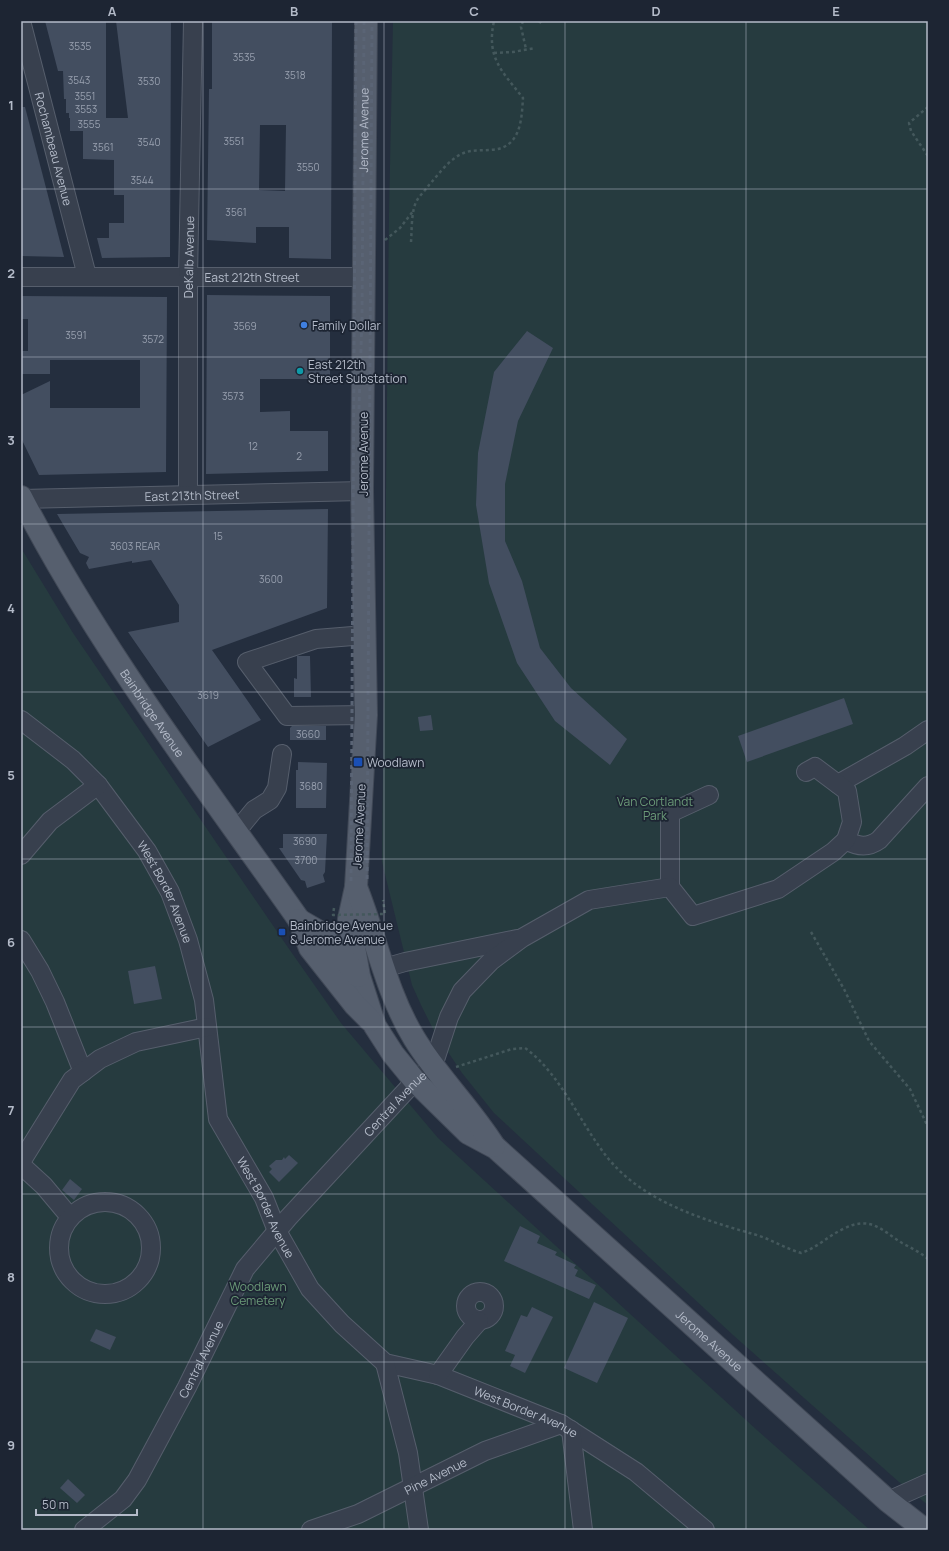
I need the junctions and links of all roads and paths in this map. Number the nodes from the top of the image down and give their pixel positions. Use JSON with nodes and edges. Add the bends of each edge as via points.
{"nodes":[{"id":1,"x":21,"y":21,"type":"edge"},
{"id":2,"x":192,"y":21,"type":"edge"},
{"id":3,"x":366,"y":21,"type":"edge"},
{"id":4,"x":494,"y":21,"type":"edge"},
{"id":5,"x":523,"y":21,"type":"edge"},
{"id":6,"x":539,"y":21,"type":"edge"},
{"id":7,"x":543,"y":25,"type":"dead end"},
{"id":8,"x":535,"y":48,"type":"dead end"},
{"id":9,"x":526,"y":49,"type":"junction"},
{"id":10,"x":494,"y":53,"type":"junction"},
{"id":11,"x":928,"y":107,"type":"edge"},
{"id":12,"x":928,"y":156,"type":"edge"},
{"id":13,"x":414,"y":209,"type":"junction"},
{"id":14,"x":386,"y":240,"type":"dead end"},
{"id":15,"x":411,"y":242,"type":"dead end"},
{"id":16,"x":87,"y":276,"type":"junction"},
{"id":17,"x":21,"y":277,"type":"edge"},
{"id":18,"x":188,"y":277,"type":"junction"},
{"id":19,"x":364,"y":277,"type":"junction"},
{"id":20,"x":362,"y":490,"type":"junction"},
{"id":21,"x":188,"y":494,"type":"junction"},
{"id":22,"x":22,"y":498,"type":"edge"},
{"id":23,"x":364,"y":635,"type":"junction"},
{"id":24,"x":366,"y":715,"type":"junction"},
{"id":25,"x":21,"y":720,"type":"edge"},
{"id":26,"x":928,"y":730,"type":"edge"},
{"id":27,"x":282,"y":754,"type":"dead end"},
{"id":28,"x":806,"y":772,"type":"dead end"},
{"id":29,"x":838,"y":784,"type":"junction"},
{"id":30,"x":98,"y":785,"type":"junction"},
{"id":31,"x":928,"y":786,"type":"edge"},
{"id":32,"x":709,"y":796,"type":"dead end"},
{"id":33,"x":236,"y":832,"type":"junction"},
{"id":34,"x":846,"y":840,"type":"junction"},
{"id":35,"x":21,"y":855,"type":"edge"},
{"id":36,"x":356,"y":887,"type":"junction"},
{"id":37,"x":670,"y":887,"type":"junction"},
{"id":38,"x":383,"y":900,"type":"dead end"},
{"id":39,"x":334,"y":908,"type":"dead end"},
{"id":40,"x":299,"y":920,"type":"junction"},
{"id":41,"x":811,"y":932,"type":"dead end"},
{"id":42,"x":522,"y":938,"type":"junction"},
{"id":43,"x":21,"y":940,"type":"edge"},
{"id":44,"x":384,"y":968,"type":"junction"},
{"id":45,"x":359,"y":976,"type":"junction"},
{"id":46,"x":375,"y":1026,"type":"junction"},
{"id":47,"x":207,"y":1027,"type":"junction"},
{"id":48,"x":433,"y":1066,"type":"junction"},
{"id":49,"x":456,"y":1067,"type":"dead end"},
{"id":50,"x":83,"y":1072,"type":"junction"},
{"id":51,"x":415,"y":1081,"type":"junction"},
{"id":52,"x":928,"y":1127,"type":"edge"},
{"id":53,"x":496,"y":1148,"type":"junction"},
{"id":54,"x":21,"y":1163,"type":"edge"},
{"id":55,"x":70,"y":1217,"type":"junction"},
{"id":56,"x":277,"y":1231,"type":"junction"},
{"id":57,"x":928,"y":1259,"type":"edge"},
{"id":58,"x":479,"y":1321,"type":"dead end"},
{"id":59,"x":385,"y":1363,"type":"junction"},
{"id":60,"x":438,"y":1375,"type":"junction"},
{"id":61,"x":566,"y":1427,"type":"junction"},
{"id":62,"x":928,"y":1483,"type":"edge"},
{"id":63,"x":413,"y":1485,"type":"junction"},
{"id":64,"x":888,"y":1501,"type":"junction"},
{"id":65,"x":84,"y":1530,"type":"edge"},
{"id":66,"x":311,"y":1530,"type":"edge"},
{"id":67,"x":419,"y":1530,"type":"edge"},
{"id":68,"x":584,"y":1530,"type":"edge"},
{"id":69,"x":705,"y":1530,"type":"edge"},
{"id":70,"x":925,"y":1530,"type":"edge"}],
"edges":[{"from":1,"to":16,"type":"street","name":"Rochambeau Avenue"},
{"from":2,"to":18,"type":"street","name":"DeKalb Avenue"},
{"from":3,"to":19,"type":"main road","name":"Jerome Avenue"},
{"from":4,"to":10,"type":"path"},
{"from":5,"to":9,"type":"path","via":[[521,27]]},
{"from":6,"to":7,"type":"path"},
{"from":8,"to":9,"type":"path"},
{"from":9,"to":10,"type":"path"},
{"from":10,"to":13,"type":"path","via":[[502,72],[523,98],[512,141],[502,148],[470,151],[452,160],[422,194]]},
{"from":11,"to":12,"type":"path","via":[[909,123],[911,131]]},
{"from":13,"to":14,"type":"path","via":[[400,228]]},
{"from":13,"to":15,"type":"path"},
{"from":16,"to":17,"type":"street","name":"East 212th Street"},
{"from":16,"to":18,"type":"street","name":"East 212th Street"},
{"from":18,"to":19,"type":"street","name":"East 212th Street"},
{"from":18,"to":21,"type":"street","name":"DeKalb Avenue"},
{"from":19,"to":20,"type":"main road","name":"Jerome Avenue"},
{"from":20,"to":21,"type":"street","name":"East 213th Street"},
{"from":20,"to":23,"type":"main road","name":"Jerome Avenue"},
{"from":21,"to":22,"type":"street","name":"East 213th Street"},
{"from":22,"to":33,"type":"main road","name":"Bainbridge Avenue","via":[[69,584],[150,709]]},
{"from":23,"to":24,"type":"main road","name":"Jerome Avenue"},
{"from":23,"to":24,"type":"street","via":[[316,639],[247,662],[287,716]]},
{"from":24,"to":36,"type":"main road","name":"Jerome Avenue"},
{"from":25,"to":30,"type":"street","name":"West Border Avenue","via":[[67,756]]},
{"from":26,"to":29,"type":"street"},
{"from":27,"to":33,"type":"street","via":[[277,788],[270,800],[254,810]]},
{"from":28,"to":29,"type":"street","via":[[815,767]]},
{"from":29,"to":34,"type":"street","via":[[847,791],[852,822]]},
{"from":30,"to":35,"type":"street","via":[[50,821]]},
{"from":30,"to":47,"type":"street","name":"West Border Avenue","via":[[147,851],[170,892],[188,940],[204,1000]]},
{"from":31,"to":34,"type":"street","via":[[873,844],[860,846]]},
{"from":32,"to":37,"type":"street","via":[[670,813]]},
{"from":33,"to":40,"type":"main road","name":"Bainbridge Avenue"},
{"from":34,"to":37,"type":"street","via":[[833,852],[778,889],[693,916]]},
{"from":36,"to":44,"type":"main road","name":"Jerome Avenue"},
{"from":36,"to":45,"type":"main road","name":"Jerome Avenue","via":[[349,919]]},
{"from":37,"to":42,"type":"street","via":[[588,900]]},
{"from":38,"to":39,"type":"path","bridge":true,"via":[[385,914],[333,915]]},
{"from":40,"to":45,"type":"main road","name":"Bainbridge Avenue","via":[[323,934]]},
{"from":40,"to":46,"type":"main road","name":"Bainbridge Avenue","via":[[310,948]]},
{"from":41,"to":52,"type":"path","via":[[870,1041],[910,1089]]},
{"from":42,"to":44,"type":"street"},
{"from":42,"to":48,"type":"street","via":[[491,961],[462,991],[449,1017]]},
{"from":43,"to":50,"type":"street","via":[[55,1002]]},
{"from":44,"to":45,"type":"main road"},
{"from":44,"to":48,"type":"main road","name":"Jerome Avenue","via":[[400,1012]]},
{"from":45,"to":46,"type":"main road","name":"Jerome Avenue"},
{"from":46,"to":51,"type":"main road","name":"Jerome Avenue"},
{"from":47,"to":50,"type":"street","via":[[136,1042],[100,1059]]},
{"from":47,"to":56,"type":"street","name":"West Border Avenue","via":[[218,1119],[264,1198]]},
{"from":48,"to":51,"type":"street","name":"Central Avenue"},
{"from":48,"to":53,"type":"main road","name":"Jerome Avenue","via":[[479,1122]]},
{"from":49,"to":57,"type":"path","via":[[506,1050],[525,1048],[535,1055],[621,1173],[664,1202],[706,1220],[754,1234],[801,1253],[821,1244],[844,1228],[856,1224],[871,1224],[884,1228],[894,1238]]},
{"from":50,"to":54,"type":"street","via":[[72,1080]]},
{"from":51,"to":53,"type":"main road","name":"Jerome Avenue","via":[[468,1133]]},
{"from":51,"to":56,"type":"street","name":"Central Avenue"},
{"from":53,"to":64,"type":"main road","name":"Jerome Avenue"},
{"from":54,"to":55,"type":"street"},
{"from":55,"to":55,"type":"street","via":[[83,1207],[99,1202],[115,1202],[130,1208],[142,1219],[152,1243],[150,1260],[144,1274],[132,1286],[118,1293],[91,1292],[76,1285],[66,1273],[60,1258],[59,1241]]},
{"from":56,"to":59,"type":"street","name":"West Border Avenue","via":[[310,1289],[342,1324]]},
{"from":56,"to":65,"type":"street","name":"Central Avenue","via":[[245,1269],[187,1387],[137,1480],[123,1499]]},
{"from":58,"to":60,"type":"street"},
{"from":59,"to":60,"type":"street","name":"West Border Avenue"},
{"from":59,"to":63,"type":"street","via":[[408,1453]]},
{"from":60,"to":61,"type":"street","name":"West Border Avenue"},
{"from":61,"to":63,"type":"street","name":"Pine Avenue","via":[[485,1451]]},
{"from":61,"to":68,"type":"street"},
{"from":61,"to":69,"type":"street","name":"West Border Avenue","via":[[636,1472]]},
{"from":62,"to":64,"type":"street"},
{"from":63,"to":66,"type":"street","name":"Pine Avenue","via":[[358,1514]]},
{"from":63,"to":67,"type":"street"},
{"from":64,"to":70,"type":"main road","name":"Jerome Avenue"}]}
